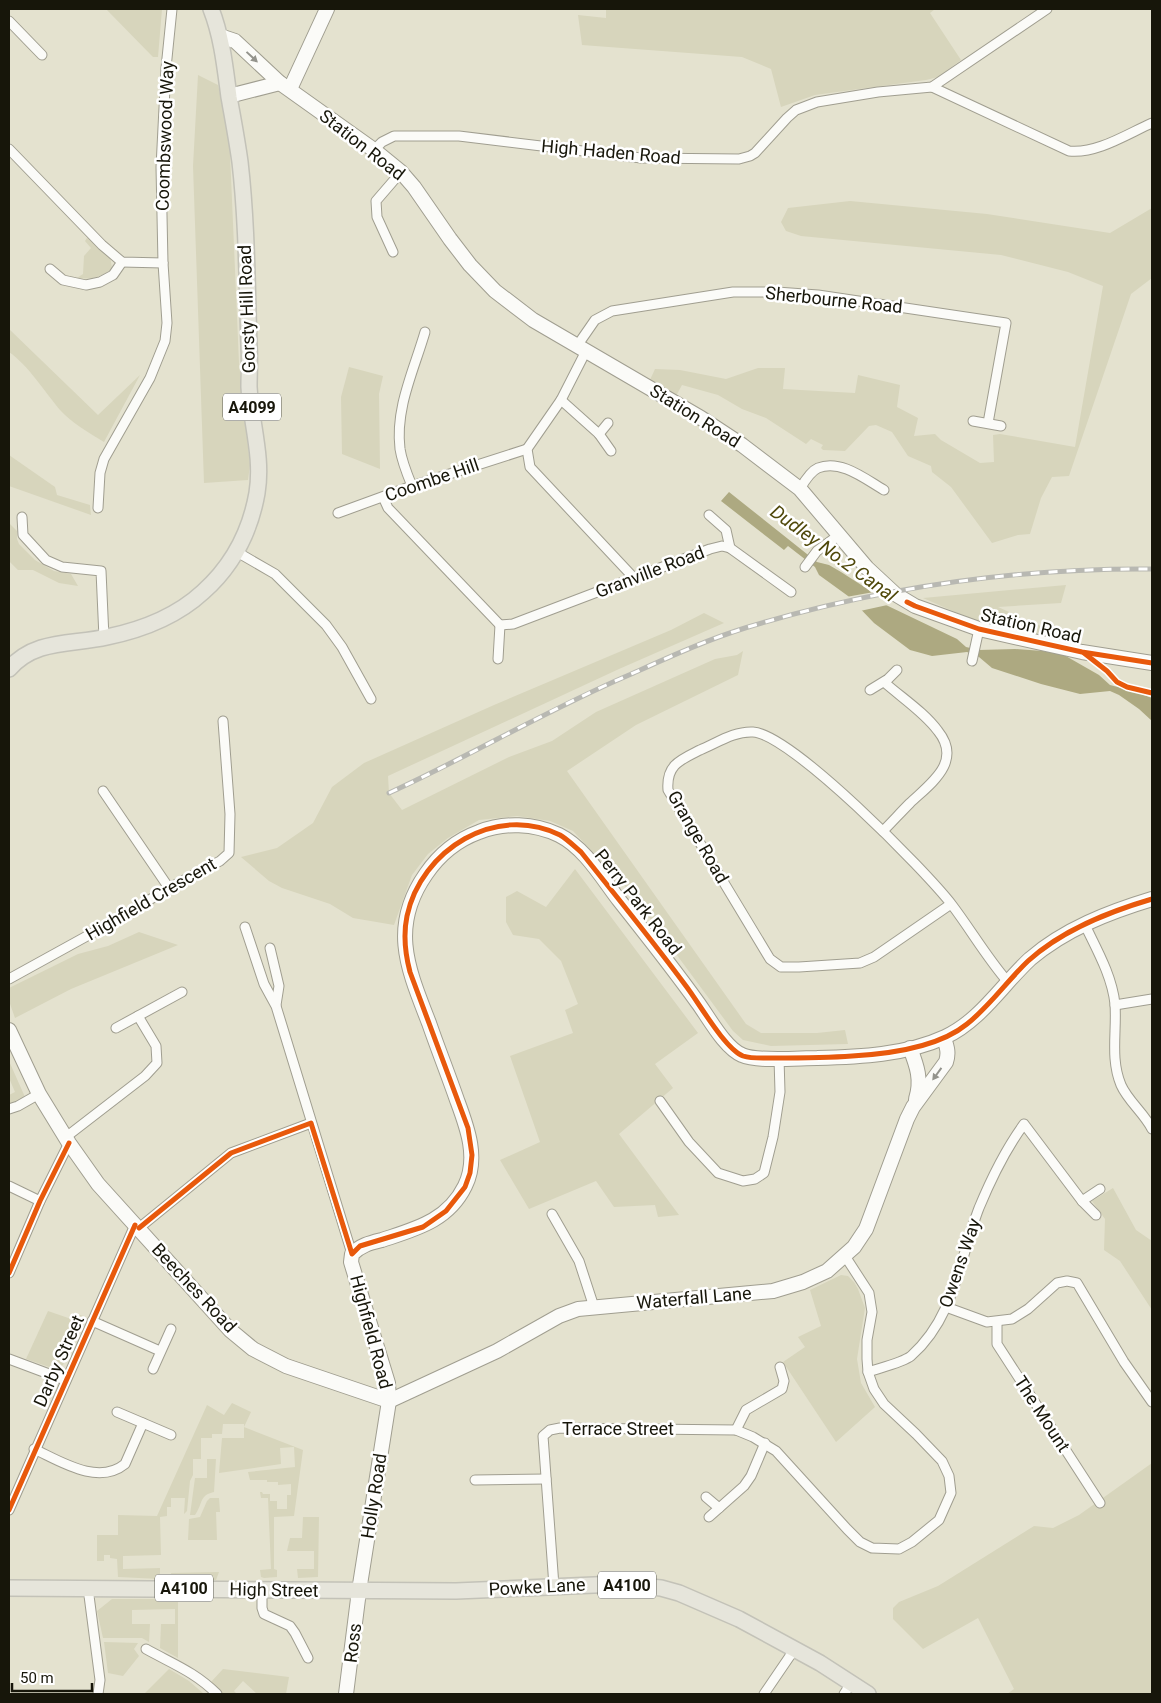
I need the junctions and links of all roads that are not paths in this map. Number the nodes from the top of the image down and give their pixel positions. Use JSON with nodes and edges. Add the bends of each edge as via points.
{"nodes":[{"id":1,"x":172,"y":9,"type":"edge"},
{"id":2,"x":211,"y":9,"type":"edge"},
{"id":3,"x":327,"y":9,"type":"edge"},
{"id":4,"x":1047,"y":9,"type":"edge"},
{"id":5,"x":9,"y":21,"type":"edge"},
{"id":6,"x":220,"y":36,"type":"junction"},
{"id":7,"x":42,"y":55,"type":"dead end"},
{"id":8,"x":285,"y":86,"type":"junction"},
{"id":9,"x":932,"y":87,"type":"junction"},
{"id":10,"x":229,"y":96,"type":"junction"},
{"id":11,"x":1152,"y":123,"type":"edge"},
{"id":12,"x":9,"y":149,"type":"edge"},
{"id":13,"x":374,"y":150,"type":"junction"},
{"id":14,"x":401,"y":172,"type":"junction"},
{"id":15,"x":393,"y":252,"type":"dead end"},
{"id":16,"x":122,"y":262,"type":"junction"},
{"id":17,"x":163,"y":263,"type":"junction"},
{"id":18,"x":50,"y":269,"type":"dead end"},
{"id":19,"x":426,"y":332,"type":"dead end"},
{"id":20,"x":581,"y":348,"type":"junction"},
{"id":21,"x":561,"y":400,"type":"junction"},
{"id":22,"x":973,"y":421,"type":"dead end"},
{"id":23,"x":608,"y":423,"type":"dead end"},
{"id":24,"x":988,"y":423,"type":"junction"},
{"id":25,"x":1001,"y":426,"type":"dead end"},
{"id":26,"x":598,"y":434,"type":"junction"},
{"id":27,"x":527,"y":449,"type":"junction"},
{"id":28,"x":611,"y":451,"type":"dead end"},
{"id":29,"x":412,"y":486,"type":"junction"},
{"id":30,"x":800,"y":489,"type":"junction"},
{"id":31,"x":884,"y":490,"type":"dead end"},
{"id":32,"x":383,"y":497,"type":"junction"},
{"id":33,"x":98,"y":508,"type":"dead end"},
{"id":34,"x":338,"y":513,"type":"dead end"},
{"id":35,"x":709,"y":515,"type":"dead end"},
{"id":36,"x":22,"y":517,"type":"dead end"},
{"id":37,"x":839,"y":534,"type":"junction"},
{"id":38,"x":730,"y":548,"type":"junction"},
{"id":39,"x":237,"y":552,"type":"junction"},
{"id":40,"x":805,"y":567,"type":"dead end"},
{"id":41,"x":634,"y":578,"type":"junction"},
{"id":42,"x":791,"y":592,"type":"dead end"},
{"id":43,"x":500,"y":625,"type":"junction"},
{"id":44,"x":979,"y":634,"type":"junction"},
{"id":45,"x":104,"y":638,"type":"junction"},
{"id":46,"x":498,"y":659,"type":"dead end"},
{"id":47,"x":972,"y":661,"type":"dead end"},
{"id":48,"x":1152,"y":663,"type":"edge"},
{"id":49,"x":9,"y":670,"type":"edge"},
{"id":50,"x":897,"y":670,"type":"dead end"},
{"id":51,"x":884,"y":682,"type":"junction"},
{"id":52,"x":870,"y":690,"type":"dead end"},
{"id":53,"x":371,"y":699,"type":"dead end"},
{"id":54,"x":223,"y":721,"type":"dead end"},
{"id":55,"x":103,"y":791,"type":"dead end"},
{"id":56,"x":884,"y":831,"type":"junction"},
{"id":57,"x":169,"y":888,"type":"junction"},
{"id":58,"x":1152,"y":899,"type":"edge"},
{"id":59,"x":951,"y":904,"type":"junction"},
{"id":60,"x":1085,"y":925,"type":"junction"},
{"id":61,"x":245,"y":927,"type":"dead end"},
{"id":62,"x":270,"y":948,"type":"dead end"},
{"id":63,"x":9,"y":979,"type":"edge"},
{"id":64,"x":1008,"y":982,"type":"junction"},
{"id":65,"x":182,"y":992,"type":"dead end"},
{"id":66,"x":1152,"y":999,"type":"edge"},
{"id":67,"x":1115,"y":1005,"type":"junction"},
{"id":68,"x":276,"y":1006,"type":"junction"},
{"id":69,"x":138,"y":1016,"type":"junction"},
{"id":70,"x":116,"y":1028,"type":"dead end"},
{"id":71,"x":9,"y":1030,"type":"edge"},
{"id":72,"x":944,"y":1038,"type":"junction"},
{"id":73,"x":910,"y":1048,"type":"junction"},
{"id":74,"x":779,"y":1058,"type":"junction"},
{"id":75,"x":39,"y":1094,"type":"junction"},
{"id":76,"x":660,"y":1101,"type":"dead end"},
{"id":77,"x":913,"y":1107,"type":"junction"},
{"id":78,"x":9,"y":1109,"type":"edge"},
{"id":79,"x":1149,"y":1117,"type":"edge"},
{"id":80,"x":311,"y":1122,"type":"junction"},
{"id":81,"x":1152,"y":1129,"type":"edge"},
{"id":82,"x":68,"y":1140,"type":"junction"},
{"id":83,"x":9,"y":1186,"type":"edge"},
{"id":84,"x":1100,"y":1189,"type":"dead end"},
{"id":85,"x":40,"y":1201,"type":"junction"},
{"id":86,"x":1082,"y":1201,"type":"junction"},
{"id":87,"x":552,"y":1214,"type":"dead end"},
{"id":88,"x":1096,"y":1215,"type":"dead end"},
{"id":89,"x":137,"y":1226,"type":"junction"},
{"id":90,"x":352,"y":1254,"type":"junction"},
{"id":91,"x":845,"y":1256,"type":"junction"},
{"id":92,"x":9,"y":1273,"type":"edge"},
{"id":93,"x":594,"y":1307,"type":"junction"},
{"id":94,"x":946,"y":1307,"type":"junction"},
{"id":95,"x":92,"y":1321,"type":"junction"},
{"id":96,"x":997,"y":1322,"type":"junction"},
{"id":97,"x":171,"y":1329,"type":"dead end"},
{"id":98,"x":160,"y":1351,"type":"junction"},
{"id":99,"x":9,"y":1359,"type":"edge"},
{"id":100,"x":780,"y":1367,"type":"dead end"},
{"id":101,"x":154,"y":1369,"type":"dead end"},
{"id":102,"x":868,"y":1372,"type":"junction"},
{"id":103,"x":65,"y":1380,"type":"junction"},
{"id":104,"x":389,"y":1400,"type":"junction"},
{"id":105,"x":1152,"y":1402,"type":"edge"},
{"id":106,"x":117,"y":1412,"type":"dead end"},
{"id":107,"x":143,"y":1423,"type":"junction"},
{"id":108,"x":736,"y":1430,"type":"junction"},
{"id":109,"x":171,"y":1435,"type":"dead end"},
{"id":110,"x":765,"y":1443,"type":"junction"},
{"id":111,"x":34,"y":1449,"type":"junction"},
{"id":112,"x":546,"y":1479,"type":"junction"},
{"id":113,"x":475,"y":1480,"type":"dead end"},
{"id":114,"x":706,"y":1497,"type":"dead end"},
{"id":115,"x":1100,"y":1503,"type":"dead end"},
{"id":116,"x":719,"y":1508,"type":"junction"},
{"id":117,"x":9,"y":1510,"type":"edge"},
{"id":118,"x":709,"y":1517,"type":"dead end"},
{"id":119,"x":554,"y":1586,"type":"junction"},
{"id":120,"x":9,"y":1588,"type":"edge"},
{"id":121,"x":88,"y":1588,"type":"junction"},
{"id":122,"x":262,"y":1590,"type":"junction"},
{"id":123,"x":359,"y":1591,"type":"junction"},
{"id":124,"x":146,"y":1650,"type":"dead end"},
{"id":125,"x":794,"y":1650,"type":"junction"},
{"id":126,"x":308,"y":1658,"type":"dead end"},
{"id":127,"x":848,"y":1688,"type":"edge"},
{"id":128,"x":98,"y":1694,"type":"edge"},
{"id":129,"x":217,"y":1694,"type":"edge"},
{"id":130,"x":346,"y":1694,"type":"edge"},
{"id":131,"x":764,"y":1694,"type":"edge"},
{"id":132,"x":868,"y":1694,"type":"edge"}],
"edges":[{"from":1,"to":17,"type":"street","name":"Coombswood Way","via":[[161,167]]},
{"from":2,"to":6,"type":"main road","number":"A4099"},
{"from":3,"to":8,"type":"street"},
{"from":4,"to":9,"type":"street","name":"High Haden Road"},
{"from":5,"to":7,"type":"street"},
{"from":6,"to":8,"type":"street","name":"Station Road","one_way":true,"via":[[235,41]]},
{"from":6,"to":10,"type":"main road","name":"Gorsty Hill Road","number":"A4099"},
{"from":8,"to":10,"type":"street"},
{"from":8,"to":13,"type":"street","name":"Station Road"},
{"from":9,"to":11,"type":"street","via":[[1079,152]]},
{"from":9,"to":13,"type":"street","name":"High Haden Road","via":[[817,102],[796,110],[755,152],[739,158],[641,158],[459,136],[394,136]]},
{"from":10,"to":39,"type":"main road","name":"Gorsty Hill Road","number":"A4099","via":[[240,164],[249,388],[259,465],[254,505]]},
{"from":12,"to":16,"type":"street"},
{"from":13,"to":14,"type":"street","name":"Station Road"},
{"from":14,"to":15,"type":"street","via":[[376,201],[377,217]]},
{"from":14,"to":20,"type":"street","name":"Station Road","via":[[470,265],[495,291],[533,320]]},
{"from":16,"to":17,"type":"street"},
{"from":16,"to":18,"type":"street","via":[[113,275],[86,285],[63,280]]},
{"from":17,"to":33,"type":"street","name":"Coombswood Way","via":[[165,341],[150,378],[104,459]]},
{"from":19,"to":29,"type":"street","via":[[402,405],[400,450]]},
{"from":20,"to":21,"type":"street"},
{"from":20,"to":24,"type":"street","name":"Sherbourne Road","via":[[595,320],[612,311],[733,292],[818,295],[1006,323]]},
{"from":20,"to":30,"type":"street","name":"Station Road","via":[[701,418]]},
{"from":21,"to":26,"type":"street"},
{"from":21,"to":27,"type":"street"},
{"from":22,"to":24,"type":"street"},
{"from":23,"to":26,"type":"street"},
{"from":24,"to":25,"type":"street"},
{"from":26,"to":28,"type":"street"},
{"from":27,"to":29,"type":"street","name":"Coombe Hill"},
{"from":27,"to":41,"type":"street","via":[[530,467]]},
{"from":29,"to":32,"type":"street","name":"Coombe Hill"},
{"from":30,"to":31,"type":"street","via":[[818,468],[839,466]]},
{"from":30,"to":37,"type":"street","name":"Station Road"},
{"from":32,"to":34,"type":"street","name":"Coombe Hill"},
{"from":32,"to":43,"type":"street","via":[[388,508]]},
{"from":35,"to":38,"type":"street","via":[[726,530]]},
{"from":36,"to":45,"type":"street","via":[[23,535],[46,560],[62,567],[101,571]]},
{"from":37,"to":40,"type":"street"},
{"from":37,"to":44,"type":"street","name":"Station Road","via":[[895,594]]},
{"from":38,"to":41,"type":"street","name":"Granville Road","via":[[710,549]]},
{"from":38,"to":42,"type":"street","name":"Granville Road"},
{"from":39,"to":45,"type":"main road","name":"Gorsty Hill Road","number":"A4099","via":[[202,593],[180,609],[141,628]]},
{"from":39,"to":53,"type":"street","via":[[275,574],[326,625]]},
{"from":41,"to":43,"type":"street","name":"Granville Road","via":[[513,624]]},
{"from":43,"to":46,"type":"street"},
{"from":44,"to":47,"type":"street"},
{"from":44,"to":48,"type":"street","name":"Station Road"},
{"from":45,"to":49,"type":"main road","name":"Gorsty Hill Road","number":"A4099","via":[[44,646],[27,654]]},
{"from":50,"to":51,"type":"street"},
{"from":51,"to":52,"type":"street"},
{"from":51,"to":56,"type":"street","via":[[938,731],[945,743],[947,756],[938,777]]},
{"from":54,"to":57,"type":"street","name":"Highfield Crescent","via":[[230,814],[229,853]]},
{"from":55,"to":57,"type":"street"},
{"from":56,"to":59,"type":"street","name":"Grange Road"},
{"from":56,"to":59,"type":"street","name":"Grange Road","via":[[799,758],[755,732],[738,733],[680,760],[670,770],[667,780],[668,790],[770,959],[781,967],[860,963],[874,957]]},
{"from":57,"to":63,"type":"street","name":"Highfield Crescent"},
{"from":58,"to":60,"type":"street"},
{"from":59,"to":64,"type":"street","name":"Grange Road"},
{"from":60,"to":64,"type":"street","via":[[1048,944]]},
{"from":60,"to":67,"type":"street","via":[[1110,979]]},
{"from":61,"to":68,"type":"street","via":[[264,984]]},
{"from":62,"to":68,"type":"street","via":[[279,986]]},
{"from":64,"to":72,"type":"street","via":[[967,1024]]},
{"from":65,"to":69,"type":"street"},
{"from":66,"to":67,"type":"street"},
{"from":67,"to":79,"type":"street","via":[[1114,1046],[1121,1085],[1129,1098]]},
{"from":68,"to":80,"type":"street","name":"Highfield Road"},
{"from":69,"to":70,"type":"street"},
{"from":69,"to":82,"type":"street","via":[[156,1046],[157,1063]]},
{"from":71,"to":75,"type":"street","name":"Beeches Road"},
{"from":72,"to":73,"type":"street","name":"Perry Park Road"},
{"from":72,"to":77,"type":"street","name":"Waterfall Lane","one_way":true,"via":[[948,1049],[946,1062]]},
{"from":73,"to":74,"type":"street","name":"Perry Park Road","via":[[875,1055]]},
{"from":73,"to":77,"type":"street","name":"Waterfall Lane","via":[[919,1073],[919,1089]]},
{"from":74,"to":76,"type":"street","via":[[780,1092],[773,1137],[764,1172],[755,1179],[743,1181],[718,1174],[689,1142]]},
{"from":74,"to":90,"type":"street","name":"Perry Park Road","via":[[744,1056],[729,1046],[581,852],[561,836],[540,828],[508,825],[468,836],[430,868],[417,888],[407,916],[404,942],[410,972],[468,1128],[472,1155],[470,1173],[465,1187],[440,1216],[423,1227],[360,1246]]},
{"from":75,"to":78,"type":"street"},
{"from":75,"to":82,"type":"street","name":"Beeches Road"},
{"from":77,"to":91,"type":"street","name":"Waterfall Lane","via":[[866,1229]]},
{"from":79,"to":81,"type":"street"},
{"from":80,"to":89,"type":"street","via":[[231,1153]]},
{"from":80,"to":90,"type":"street","name":"Highfield Road"},
{"from":82,"to":85,"type":"street"},
{"from":82,"to":89,"type":"street","name":"Beeches Road","via":[[98,1184]]},
{"from":83,"to":85,"type":"street"},
{"from":84,"to":86,"type":"street"},
{"from":85,"to":92,"type":"street"},
{"from":86,"to":88,"type":"street"},
{"from":86,"to":94,"type":"street","name":"Owens Way","via":[[1024,1124],[1010,1144],[979,1209]]},
{"from":87,"to":93,"type":"street","via":[[579,1261]]},
{"from":89,"to":95,"type":"street","name":"Darby Street"},
{"from":89,"to":104,"type":"street","name":"Beeches Road","via":[[230,1330],[253,1349],[286,1366]]},
{"from":90,"to":104,"type":"street","name":"Highfield Road","via":[[351,1262],[388,1383]]},
{"from":91,"to":93,"type":"street","name":"Waterfall Lane","via":[[827,1271],[773,1291]]},
{"from":91,"to":102,"type":"street","via":[[869,1293],[872,1320],[867,1349]]},
{"from":93,"to":104,"type":"street","name":"Waterfall Lane","via":[[559,1316],[497,1351]]},
{"from":94,"to":96,"type":"street","via":[[987,1322]]},
{"from":94,"to":102,"type":"street","name":"Owens Way","via":[[935,1330],[909,1357]]},
{"from":95,"to":98,"type":"street"},
{"from":95,"to":103,"type":"street","name":"Darby Street"},
{"from":96,"to":105,"type":"street","via":[[1012,1320],[1057,1283],[1077,1283]]},
{"from":96,"to":115,"type":"street","name":"The Mount","via":[[998,1344]]},
{"from":97,"to":98,"type":"street"},
{"from":98,"to":101,"type":"street"},
{"from":99,"to":103,"type":"street"},
{"from":100,"to":108,"type":"street","via":[[784,1381],[782,1389],[746,1410]]},
{"from":102,"to":110,"type":"street","name":"Terrace Street","via":[[884,1404],[942,1461],[949,1476],[951,1493],[939,1520],[912,1542],[899,1549],[872,1548],[860,1542]]},
{"from":103,"to":111,"type":"street","name":"Darby Street"},
{"from":104,"to":123,"type":"street","name":"Holly Road"},
{"from":106,"to":107,"type":"street"},
{"from":107,"to":109,"type":"street"},
{"from":107,"to":111,"type":"street","via":[[125,1464],[112,1471],[81,1470]]},
{"from":108,"to":110,"type":"street","name":"Terrace Street"},
{"from":108,"to":112,"type":"street","name":"Terrace Street","via":[[550,1430],[543,1436]]},
{"from":110,"to":116,"type":"street","via":[[744,1486]]},
{"from":111,"to":117,"type":"street","name":"Darby Street"},
{"from":112,"to":113,"type":"street"},
{"from":112,"to":119,"type":"street","name":"Terrace Street"},
{"from":114,"to":116,"type":"street"},
{"from":116,"to":118,"type":"street"},
{"from":119,"to":123,"type":"main road","name":"Powke Lane","number":"A4100"},
{"from":119,"to":125,"type":"main road","name":"Powke Lane","number":"A4100","via":[[617,1584],[679,1593],[738,1619]]},
{"from":120,"to":121,"type":"main road","name":"High Street","number":"A4100"},
{"from":121,"to":122,"type":"main road","name":"High Street","number":"A4100"},
{"from":121,"to":128,"type":"street","via":[[100,1680]]},
{"from":122,"to":123,"type":"main road","name":"High Street","number":"A4100"},
{"from":122,"to":126,"type":"street","via":[[264,1614],[296,1632]]},
{"from":123,"to":130,"type":"street","name":"Ross"},
{"from":124,"to":129,"type":"street","via":[[194,1674]]},
{"from":125,"to":127,"type":"main road","name":"Powke Lane","number":"A4100"},
{"from":125,"to":131,"type":"street"},
{"from":127,"to":132,"type":"main road","name":"Powke Lane","number":"A4100"}]}
